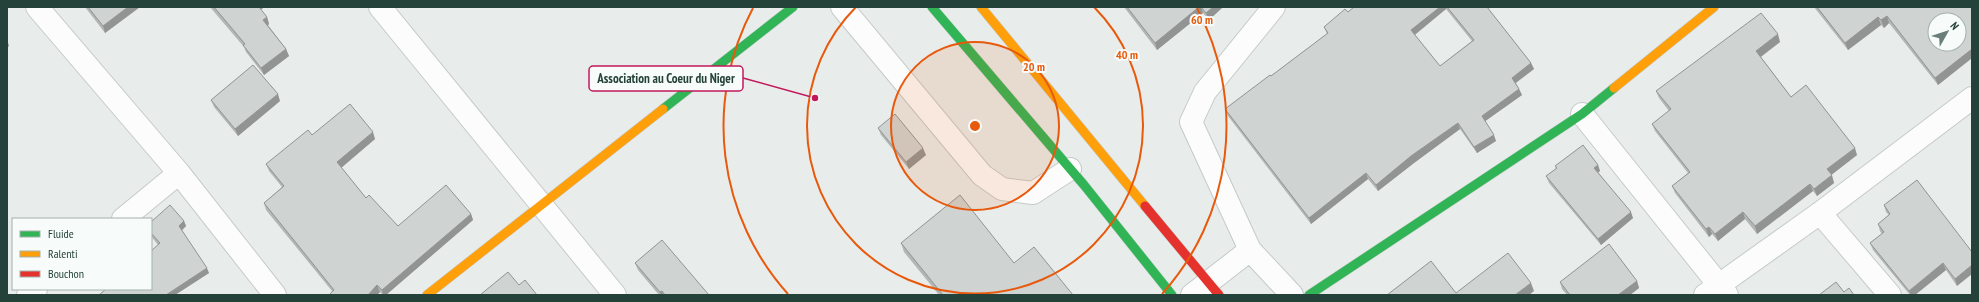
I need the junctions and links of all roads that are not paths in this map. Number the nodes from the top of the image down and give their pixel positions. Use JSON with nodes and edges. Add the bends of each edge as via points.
{"nodes":[{"id":1,"x":37,"y":7,"type":"edge"},
{"id":2,"x":380,"y":7,"type":"edge"},
{"id":3,"x":793,"y":7,"type":"edge"},
{"id":4,"x":842,"y":7,"type":"edge"},
{"id":5,"x":932,"y":7,"type":"edge"},
{"id":6,"x":981,"y":7,"type":"edge"},
{"id":7,"x":1274,"y":7,"type":"edge"},
{"id":8,"x":1714,"y":7,"type":"edge"},
{"id":9,"x":1972,"y":98,"type":"edge"},
{"id":10,"x":1582,"y":114,"type":"junction"},
{"id":11,"x":1070,"y":170,"type":"junction"},
{"id":12,"x":179,"y":173,"type":"junction"},
{"id":13,"x":541,"y":205,"type":"junction"},
{"id":14,"x":1820,"y":213,"type":"junction"},
{"id":15,"x":123,"y":218,"type":"edge"},
{"id":16,"x":1250,"y":250,"type":"junction"},
{"id":17,"x":1206,"y":290,"type":"edge"},
{"id":18,"x":1717,"y":291,"type":"edge"},
{"id":19,"x":276,"y":295,"type":"edge"},
{"id":20,"x":427,"y":295,"type":"edge"},
{"id":21,"x":615,"y":295,"type":"edge"},
{"id":22,"x":1172,"y":295,"type":"edge"},
{"id":23,"x":1292,"y":295,"type":"edge"},
{"id":24,"x":1309,"y":295,"type":"edge"},
{"id":25,"x":1890,"y":295,"type":"edge"}],
"edges":[{"from":1,"to":12,"type":"street"},
{"from":2,"to":13,"type":"street"},
{"from":3,"to":13,"type":"main road"},
{"from":4,"to":11,"type":"street","via":[[982,175],[1002,189],[1032,193]]},
{"from":5,"to":11,"type":"main road"},
{"from":6,"to":17,"type":"main road"},
{"from":7,"to":16,"type":"street","via":[[1205,92],[1191,122]]},
{"from":8,"to":10,"type":"main road"},
{"from":9,"to":14,"type":"street"},
{"from":10,"to":18,"type":"street"},
{"from":10,"to":24,"type":"main road"},
{"from":11,"to":22,"type":"main road"},
{"from":12,"to":15,"type":"street"},
{"from":12,"to":19,"type":"street"},
{"from":13,"to":20,"type":"main road"},
{"from":13,"to":21,"type":"street"},
{"from":14,"to":18,"type":"street"},
{"from":14,"to":25,"type":"street"},
{"from":16,"to":17,"type":"street"},
{"from":16,"to":23,"type":"street"}]}
